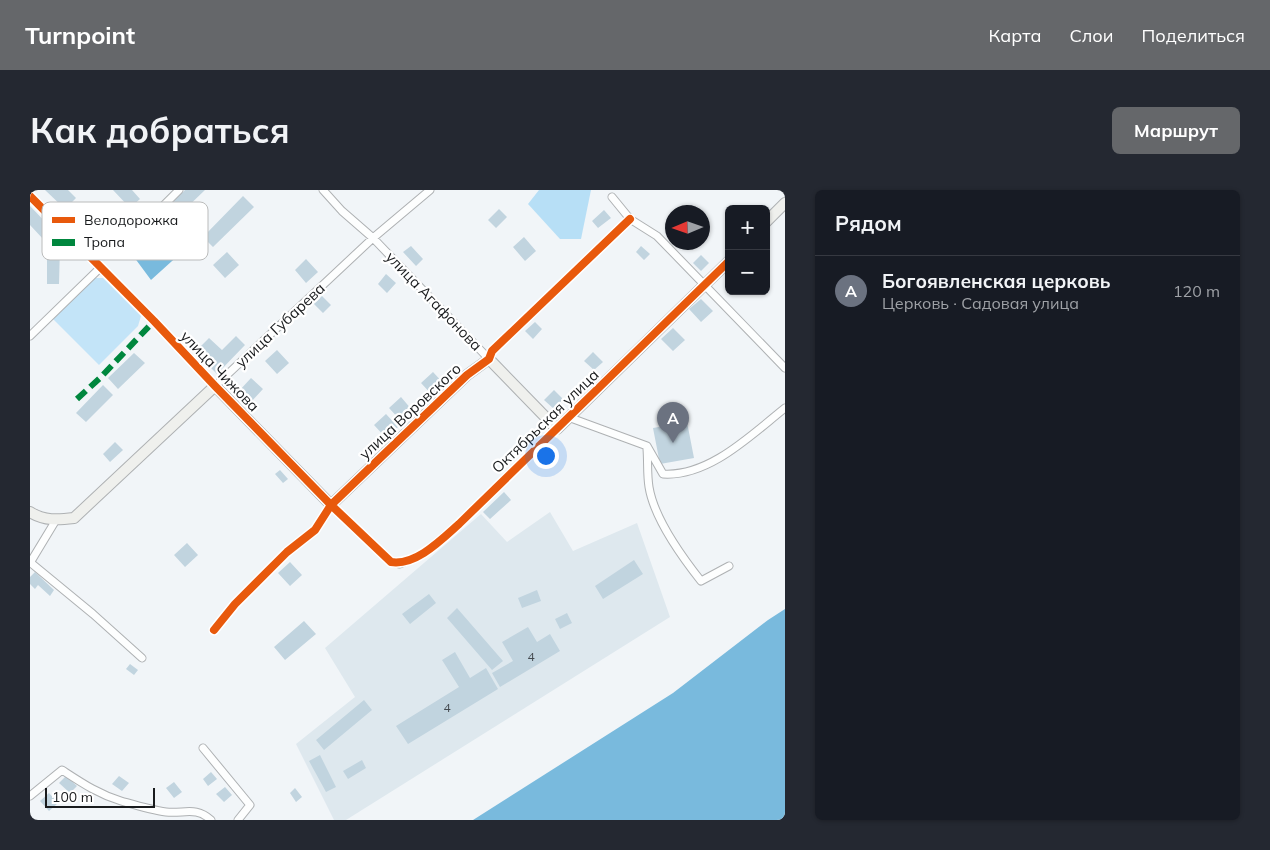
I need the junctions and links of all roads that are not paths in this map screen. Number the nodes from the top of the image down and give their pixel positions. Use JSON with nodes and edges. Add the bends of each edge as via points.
{"nodes":[{"id":1,"x":179,"y":190,"type":"edge"},
{"id":2,"x":322,"y":190,"type":"edge"},
{"id":3,"x":430,"y":190,"type":"edge"},
{"id":4,"x":30,"y":196,"type":"edge"},
{"id":5,"x":612,"y":197,"type":"dead end"},
{"id":6,"x":167,"y":202,"type":"edge"},
{"id":7,"x":785,"y":203,"type":"edge"},
{"id":8,"x":42,"y":208,"type":"edge"},
{"id":9,"x":770,"y":218,"type":"edge"},
{"id":10,"x":630,"y":219,"type":"junction"},
{"id":11,"x":373,"y":238,"type":"junction"},
{"id":12,"x":92,"y":260,"type":"edge"},
{"id":13,"x":725,"y":265,"type":"edge"},
{"id":14,"x":100,"y":268,"type":"junction"},
{"id":15,"x":706,"y":285,"type":"junction"},
{"id":16,"x":30,"y":336,"type":"edge"},
{"id":17,"x":489,"y":359,"type":"junction"},
{"id":18,"x":785,"y":368,"type":"edge"},
{"id":19,"x":215,"y":386,"type":"junction"},
{"id":20,"x":785,"y":408,"type":"edge"},
{"id":21,"x":568,"y":417,"type":"junction"},
{"id":22,"x":557,"y":429,"type":"junction"},
{"id":23,"x":647,"y":446,"type":"junction"},
{"id":24,"x":331,"y":505,"type":"junction"},
{"id":25,"x":30,"y":512,"type":"edge"},
{"id":26,"x":56,"y":520,"type":"junction"},
{"id":27,"x":391,"y":562,"type":"joint"},
{"id":28,"x":30,"y":563,"type":"edge"},
{"id":29,"x":728,"y":566,"type":"dead end"},
{"id":30,"x":214,"y":630,"type":"dead end"},
{"id":31,"x":142,"y":658,"type":"dead end"},
{"id":32,"x":203,"y":748,"type":"dead end"},
{"id":33,"x":30,"y":796,"type":"edge"},
{"id":34,"x":211,"y":820,"type":"edge"},
{"id":35,"x":238,"y":820,"type":"edge"}],
"edges":[{"from":1,"to":6,"type":"street"},
{"from":2,"to":11,"type":"street","name":"улица Агафонова"},
{"from":3,"to":11,"type":"street","name":"улица Губарева"},
{"from":4,"to":8,"type":"street","name":"улица Чижова"},
{"from":5,"to":10,"type":"street"},
{"from":7,"to":9,"type":"street"},
{"from":10,"to":15,"type":"street","via":[[658,236]]},
{"from":10,"to":17,"type":"street","name":"улица Воровского","via":[[492,351]]},
{"from":11,"to":17,"type":"street","name":"улица Агафонова"},
{"from":11,"to":19,"type":"street","name":"улица Губарева"},
{"from":12,"to":14,"type":"street","name":"улица Чижова"},
{"from":13,"to":15,"type":"street","name":"Октябрьская улица"},
{"from":14,"to":16,"type":"street"},
{"from":14,"to":19,"type":"street","name":"улица Чижова"},
{"from":15,"to":18,"type":"street"},
{"from":15,"to":21,"type":"street","name":"Октябрьская улица"},
{"from":17,"to":22,"type":"street","name":"улица Агафонова"},
{"from":17,"to":24,"type":"street","name":"улица Воровского","via":[[467,375]]},
{"from":19,"to":24,"type":"street","name":"улица Чижова"},
{"from":19,"to":26,"type":"street","name":"улица Губарева","via":[[74,518]]},
{"from":20,"to":23,"type":"street","via":[[728,453],[683,473],[663,474]]},
{"from":21,"to":22,"type":"street","name":"Октябрьская улица"},
{"from":21,"to":23,"type":"street"},
{"from":22,"to":27,"type":"street","name":"Октябрьская улица","via":[[427,551],[400,564]]},
{"from":23,"to":29,"type":"street","via":[[649,488],[678,552],[700,582]]},
{"from":24,"to":27,"type":"street","name":"улица Чижова"},
{"from":24,"to":30,"type":"street","name":"улица Воровского","via":[[314,530],[287,552]]},
{"from":25,"to":26,"type":"street","via":[[38,518]]},
{"from":26,"to":28,"type":"street"},
{"from":28,"to":31,"type":"street","via":[[94,614]]},
{"from":32,"to":35,"type":"street","via":[[250,805]]},
{"from":33,"to":34,"type":"street","via":[[62,770],[94,792],[120,801],[167,812],[203,813]]}]}
